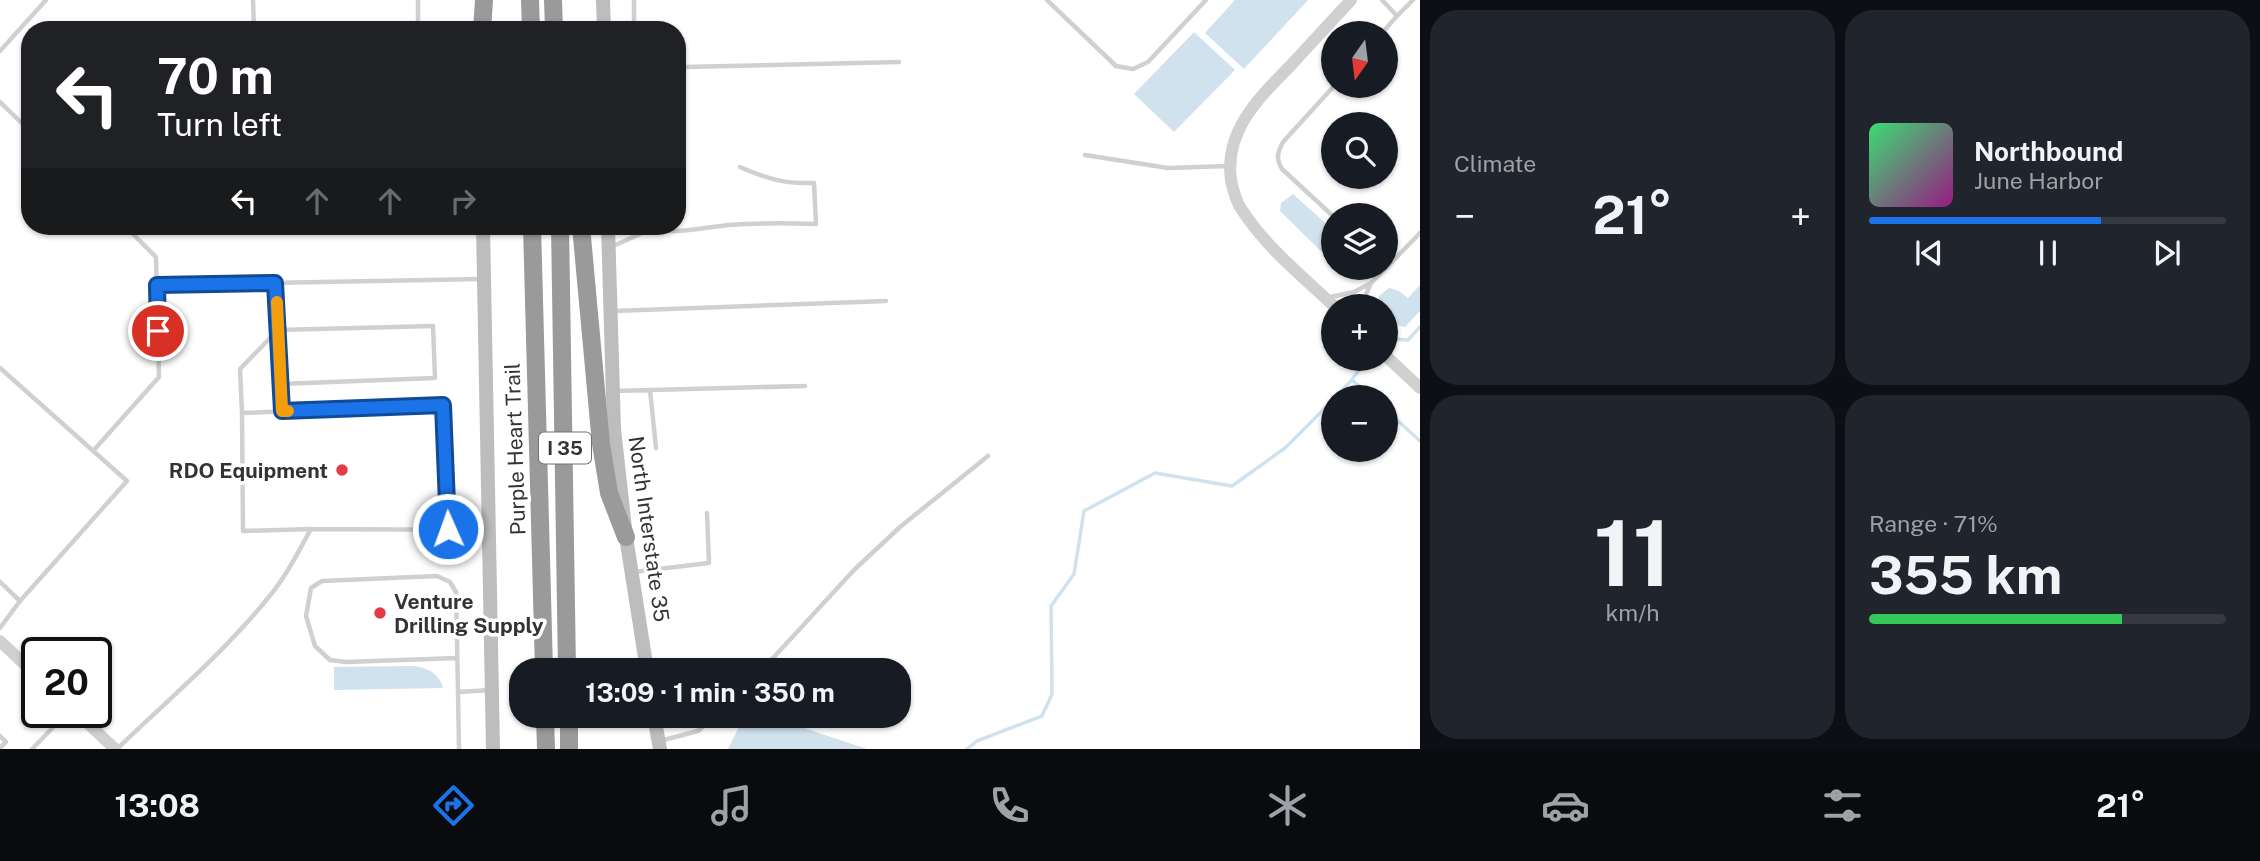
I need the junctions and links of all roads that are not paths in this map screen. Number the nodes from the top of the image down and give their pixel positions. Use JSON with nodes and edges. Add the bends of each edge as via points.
{"nodes":[{"id":1,"x":46,"y":0,"type":"edge"},
{"id":2,"x":253,"y":0,"type":"edge"},
{"id":3,"x":418,"y":0,"type":"edge"},
{"id":4,"x":478,"y":0,"type":"edge"},
{"id":5,"x":484,"y":0,"type":"edge"},
{"id":6,"x":530,"y":0,"type":"edge"},
{"id":7,"x":603,"y":0,"type":"edge"},
{"id":8,"x":634,"y":0,"type":"edge"},
{"id":9,"x":1047,"y":0,"type":"edge"},
{"id":10,"x":1206,"y":0,"type":"edge"},
{"id":11,"x":1351,"y":0,"type":"edge"},
{"id":12,"x":1382,"y":0,"type":"edge"},
{"id":13,"x":1413,"y":0,"type":"edge"},
{"id":14,"x":1397,"y":16,"type":"junction"},
{"id":15,"x":27,"y":21,"type":"edge"},
{"id":16,"x":254,"y":21,"type":"edge"},
{"id":17,"x":418,"y":21,"type":"edge"},
{"id":18,"x":480,"y":21,"type":"edge"},
{"id":19,"x":482,"y":21,"type":"edge"},
{"id":20,"x":531,"y":21,"type":"edge"},
{"id":21,"x":604,"y":21,"type":"edge"},
{"id":22,"x":634,"y":21,"type":"edge"},
{"id":23,"x":1393,"y":21,"type":"edge"},
{"id":24,"x":21,"y":28,"type":"edge"},
{"id":25,"x":0,"y":51,"type":"edge"},
{"id":26,"x":899,"y":62,"type":"dead end"},
{"id":27,"x":686,"y":67,"type":"edge"},
{"id":28,"x":1323,"y":98,"type":"edge"},
{"id":29,"x":0,"y":102,"type":"edge"},
{"id":30,"x":21,"y":122,"type":"edge"},
{"id":31,"x":1085,"y":155,"type":"dead end"},
{"id":32,"x":1229,"y":166,"type":"junction"},
{"id":33,"x":740,"y":167,"type":"dead end"},
{"id":34,"x":1321,"y":205,"type":"edge"},
{"id":35,"x":686,"y":230,"type":"edge"},
{"id":36,"x":1420,"y":233,"type":"edge"},
{"id":37,"x":134,"y":235,"type":"edge"},
{"id":38,"x":483,"y":235,"type":"edge"},
{"id":39,"x":532,"y":235,"type":"edge"},
{"id":40,"x":560,"y":235,"type":"edge"},
{"id":41,"x":582,"y":235,"type":"edge"},
{"id":42,"x":608,"y":235,"type":"edge"},
{"id":43,"x":635,"y":235,"type":"edge"},
{"id":44,"x":609,"y":248,"type":"junction"},
{"id":45,"x":1398,"y":256,"type":"edge"},
{"id":46,"x":484,"y":279,"type":"junction"},
{"id":47,"x":1374,"y":280,"type":"edge"},
{"id":48,"x":275,"y":283,"type":"junction"},
{"id":49,"x":1371,"y":283,"type":"junction"},
{"id":50,"x":157,"y":285,"type":"junction"},
{"id":51,"x":1322,"y":294,"type":"edge"},
{"id":52,"x":1349,"y":294,"type":"edge"},
{"id":53,"x":1366,"y":294,"type":"edge"},
{"id":54,"x":886,"y":301,"type":"dead end"},
{"id":55,"x":611,"y":311,"type":"junction"},
{"id":56,"x":278,"y":330,"type":"junction"},
{"id":57,"x":1398,"y":367,"type":"edge"},
{"id":58,"x":0,"y":368,"type":"edge"},
{"id":59,"x":280,"y":384,"type":"junction"},
{"id":60,"x":805,"y":386,"type":"dead end"},
{"id":61,"x":1420,"y":388,"type":"edge"},
{"id":62,"x":650,"y":390,"type":"junction"},
{"id":63,"x":613,"y":391,"type":"junction"},
{"id":64,"x":282,"y":411,"type":"junction"},
{"id":65,"x":242,"y":413,"type":"junction"},
{"id":66,"x":656,"y":447,"type":"dead end"},
{"id":67,"x":93,"y":451,"type":"junction"},
{"id":68,"x":988,"y":456,"type":"dead end"},
{"id":69,"x":707,"y":513,"type":"dead end"},
{"id":70,"x":312,"y":529,"type":"junction"},
{"id":71,"x":448,"y":529,"type":"junction"},
{"id":72,"x":489,"y":530,"type":"junction"},
{"id":73,"x":626,"y":537,"type":"junction"},
{"id":74,"x":632,"y":573,"type":"junction"},
{"id":75,"x":0,"y":582,"type":"edge"},
{"id":76,"x":20,"y":601,"type":"junction"},
{"id":77,"x":0,"y":628,"type":"edge"},
{"id":78,"x":0,"y":641,"type":"edge"},
{"id":79,"x":457,"y":658,"type":"junction"},
{"id":80,"x":544,"y":658,"type":"edge"},
{"id":81,"x":567,"y":658,"type":"edge"},
{"id":82,"x":645,"y":658,"type":"edge"},
{"id":83,"x":773,"y":658,"type":"edge"},
{"id":84,"x":21,"y":661,"type":"edge"},
{"id":85,"x":492,"y":691,"type":"junction"},
{"id":86,"x":458,"y":692,"type":"junction"},
{"id":87,"x":52,"y":728,"type":"edge"},
{"id":88,"x":93,"y":728,"type":"edge"},
{"id":89,"x":545,"y":728,"type":"edge"},
{"id":90,"x":569,"y":728,"type":"edge"},
{"id":91,"x":701,"y":728,"type":"edge"},
{"id":92,"x":0,"y":736,"type":"edge"},
{"id":93,"x":659,"y":745,"type":"edge"},
{"id":94,"x":0,"y":748,"type":"edge"},
{"id":95,"x":32,"y":749,"type":"edge"},
{"id":96,"x":116,"y":749,"type":"edge"},
{"id":97,"x":459,"y":749,"type":"edge"},
{"id":98,"x":493,"y":749,"type":"edge"},
{"id":99,"x":546,"y":749,"type":"edge"},
{"id":100,"x":569,"y":749,"type":"edge"}],
"edges":[{"from":1,"to":15,"type":"lane"},
{"from":2,"to":16,"type":"lane"},
{"from":3,"to":17,"type":"lane"},
{"from":4,"to":18,"type":"main road"},
{"from":5,"to":19,"type":"highway"},
{"from":6,"to":20,"type":"highway"},
{"from":7,"to":21,"type":"main road"},
{"from":8,"to":22,"type":"lane"},
{"from":9,"to":10,"type":"lane","via":[[1116,66],[1133,69],[1148,62]]},
{"from":11,"to":32,"type":"street","via":[[1257,101],[1241,124]]},
{"from":12,"to":14,"type":"lane"},
{"from":13,"to":14,"type":"lane"},
{"from":14,"to":23,"type":"lane"},
{"from":24,"to":25,"type":"lane"},
{"from":26,"to":27,"type":"lane"},
{"from":28,"to":34,"type":"lane","via":[[1283,142],[1277,160]]},
{"from":29,"to":30,"type":"lane"},
{"from":31,"to":32,"type":"lane","via":[[1168,168]]},
{"from":32,"to":51,"type":"street","via":[[1240,208]]},
{"from":33,"to":35,"type":"lane","via":[[790,184],[814,183],[816,224]]},
{"from":36,"to":45,"type":"lane"},
{"from":37,"to":50,"type":"lane","via":[[156,257]]},
{"from":38,"to":46,"type":"main road"},
{"from":39,"to":80,"type":"highway","name":"Purple Heart Trail","number":"I 35"},
{"from":40,"to":81,"type":"highway","number":"I 35"},
{"from":41,"to":73,"type":"highway","via":[[601,444],[609,494]]},
{"from":42,"to":44,"type":"main road","name":"North Interstate 35"},
{"from":43,"to":44,"type":"lane"},
{"from":44,"to":55,"type":"main road","name":"North Interstate 35"},
{"from":46,"to":48,"type":"lane"},
{"from":46,"to":72,"type":"main road"},
{"from":47,"to":49,"type":"lane"},
{"from":48,"to":50,"type":"lane"},
{"from":48,"to":56,"type":"lane"},
{"from":49,"to":52,"type":"lane"},
{"from":49,"to":53,"type":"lane"},
{"from":50,"to":67,"type":"lane","via":[[159,377]]},
{"from":54,"to":55,"type":"lane"},
{"from":55,"to":63,"type":"main road","name":"North Interstate 35"},
{"from":56,"to":59,"type":"lane"},
{"from":56,"to":59,"type":"lane","via":[[433,326],[435,378]]},
{"from":56,"to":65,"type":"lane","via":[[240,369]]},
{"from":57,"to":61,"type":"street"},
{"from":58,"to":67,"type":"lane"},
{"from":59,"to":64,"type":"lane"},
{"from":60,"to":62,"type":"lane"},
{"from":62,"to":63,"type":"lane"},
{"from":62,"to":66,"type":"lane"},
{"from":63,"to":73,"type":"main road","name":"North Interstate 35"},
{"from":64,"to":65,"type":"lane"},
{"from":64,"to":71,"type":"lane","via":[[443,405]]},
{"from":65,"to":70,"type":"lane","via":[[243,531]]},
{"from":67,"to":76,"type":"lane","via":[[127,481]]},
{"from":68,"to":83,"type":"lane","via":[[854,570]]},
{"from":69,"to":74,"type":"lane","via":[[709,563]]},
{"from":70,"to":71,"type":"lane"},
{"from":70,"to":96,"type":"lane","via":[[274,591],[224,648]]},
{"from":71,"to":72,"type":"lane"},
{"from":72,"to":85,"type":"main road"},
{"from":73,"to":74,"type":"main road","name":"North Interstate 35"},
{"from":74,"to":82,"type":"main road","name":"North Interstate 35"},
{"from":75,"to":76,"type":"lane"},
{"from":76,"to":77,"type":"lane"},
{"from":78,"to":84,"type":"street"},
{"from":79,"to":79,"type":"lane","via":[[456,592],[438,576],[322,581],[311,589],[306,616],[315,646],[330,660]]},
{"from":79,"to":86,"type":"lane"},
{"from":85,"to":86,"type":"lane"},
{"from":85,"to":98,"type":"main road"},
{"from":86,"to":97,"type":"lane"},
{"from":87,"to":95,"type":"lane"},
{"from":88,"to":96,"type":"street"},
{"from":89,"to":99,"type":"highway"},
{"from":90,"to":100,"type":"highway"},
{"from":91,"to":93,"type":"lane"},
{"from":92,"to":94,"type":"lane","via":[[6,742]]}]}
